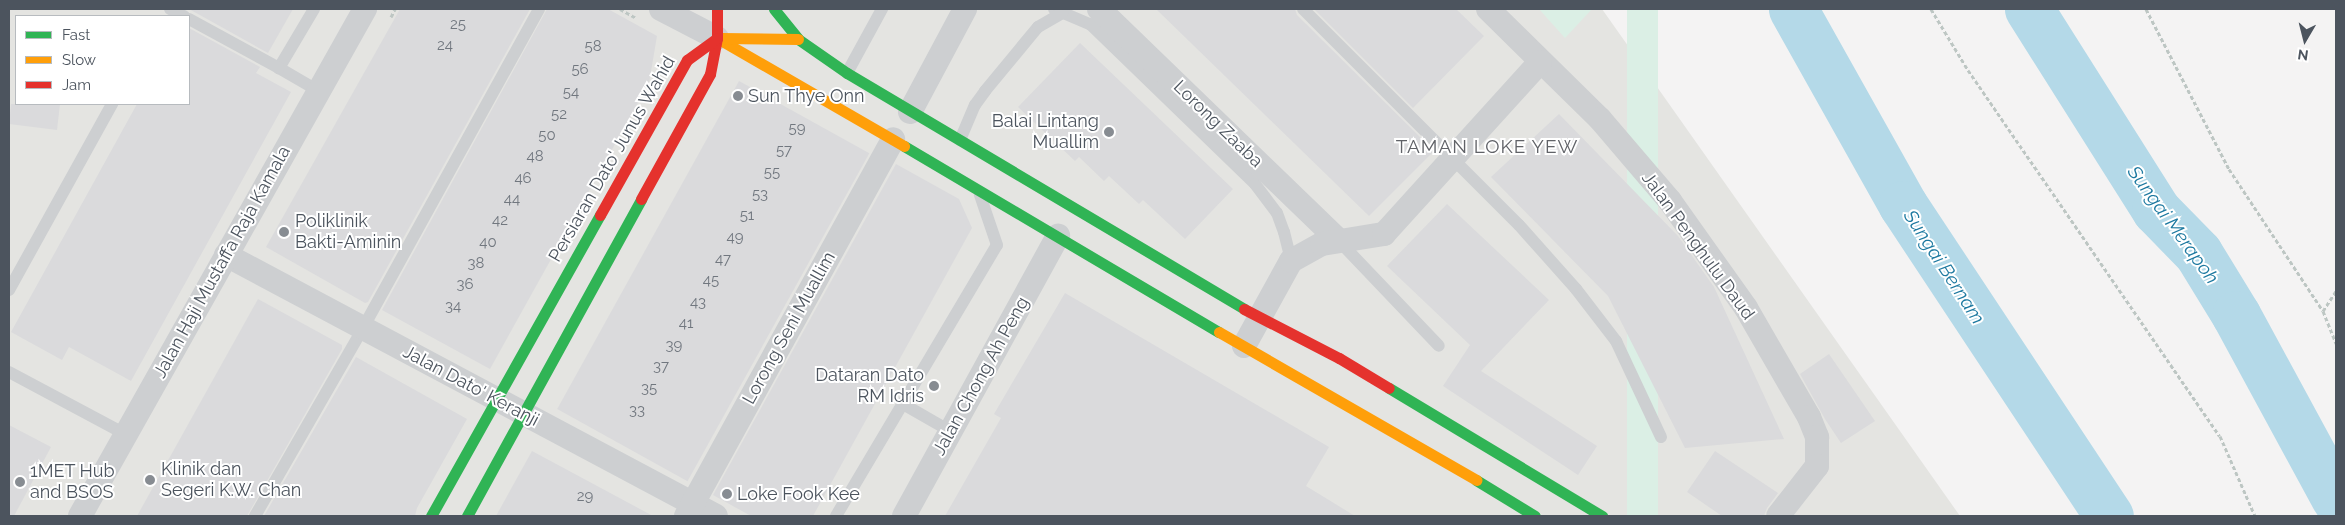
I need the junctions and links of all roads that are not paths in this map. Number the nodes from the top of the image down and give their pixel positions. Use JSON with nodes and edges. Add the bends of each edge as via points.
{"nodes":[{"id":1,"x":170,"y":9,"type":"edge"},
{"id":2,"x":314,"y":9,"type":"edge"},
{"id":3,"x":365,"y":9,"type":"edge"},
{"id":4,"x":539,"y":9,"type":"edge"},
{"id":5,"x":661,"y":9,"type":"edge"},
{"id":6,"x":717,"y":9,"type":"edge"},
{"id":7,"x":774,"y":9,"type":"edge"},
{"id":8,"x":882,"y":9,"type":"edge"},
{"id":9,"x":965,"y":9,"type":"edge"},
{"id":10,"x":1099,"y":9,"type":"edge"},
{"id":11,"x":1303,"y":9,"type":"edge"},
{"id":12,"x":1488,"y":9,"type":"edge"},
{"id":13,"x":1058,"y":11,"type":"edge"},
{"id":14,"x":182,"y":15,"type":"edge"},
{"id":15,"x":190,"y":20,"type":"edge"},
{"id":16,"x":717,"y":38,"type":"junction"},
{"id":17,"x":798,"y":39,"type":"junction"},
{"id":18,"x":1540,"y":62,"type":"junction"},
{"id":19,"x":279,"y":68,"type":"junction"},
{"id":20,"x":847,"y":73,"type":"junction"},
{"id":21,"x":317,"y":90,"type":"junction"},
{"id":22,"x":111,"y":105,"type":"edge"},
{"id":23,"x":910,"y":112,"type":"junction"},
{"id":24,"x":893,"y":139,"type":"junction"},
{"id":25,"x":960,"y":140,"type":"junction"},
{"id":26,"x":1452,"y":158,"type":"junction"},
{"id":27,"x":978,"y":191,"type":"junction"},
{"id":28,"x":1058,"y":236,"type":"junction"},
{"id":29,"x":1338,"y":240,"type":"junction"},
{"id":30,"x":226,"y":255,"type":"junction"},
{"id":31,"x":1291,"y":261,"type":"junction"},
{"id":32,"x":9,"y":290,"type":"edge"},
{"id":33,"x":1258,"y":317,"type":"junction"},
{"id":34,"x":363,"y":328,"type":"junction"},
{"id":35,"x":1244,"y":346,"type":"junction"},
{"id":36,"x":1439,"y":346,"type":"dead end"},
{"id":37,"x":9,"y":372,"type":"edge"},
{"id":38,"x":496,"y":400,"type":"junction"},
{"id":39,"x":903,"y":404,"type":"junction"},
{"id":40,"x":524,"y":414,"type":"junction"},
{"id":41,"x":950,"y":431,"type":"junction"},
{"id":42,"x":127,"y":435,"type":"junction"},
{"id":43,"x":1661,"y":437,"type":"dead end"},
{"id":44,"x":689,"y":510,"type":"edge"},
{"id":45,"x":80,"y":516,"type":"edge"},
{"id":46,"x":255,"y":516,"type":"edge"},
{"id":47,"x":431,"y":516,"type":"edge"},
{"id":48,"x":467,"y":516,"type":"edge"},
{"id":49,"x":716,"y":516,"type":"edge"},
{"id":50,"x":836,"y":516,"type":"edge"},
{"id":51,"x":904,"y":516,"type":"edge"},
{"id":52,"x":1535,"y":516,"type":"edge"},
{"id":53,"x":1602,"y":516,"type":"edge"},
{"id":54,"x":1778,"y":516,"type":"edge"}],
"edges":[{"from":1,"to":14,"type":"lane"},
{"from":2,"to":19,"type":"lane"},
{"from":3,"to":21,"type":"street","name":"Jalan Haji Mustaffa Raja Kamala"},
{"from":4,"to":34,"type":"lane"},
{"from":5,"to":16,"type":"street"},
{"from":6,"to":16,"type":"main road"},
{"from":7,"to":17,"type":"main road"},
{"from":8,"to":20,"type":"lane"},
{"from":9,"to":23,"type":"street"},
{"from":10,"to":29,"type":"street","name":"Lorong Zaaba"},
{"from":11,"to":26,"type":"lane"},
{"from":12,"to":18,"type":"street","name":"Jalan Penghulu Daud"},
{"from":13,"to":25,"type":"lane","via":[[1038,28],[985,91],[975,105]]},
{"from":13,"to":31,"type":"lane","via":[[1090,24],[1255,184],[1277,213]]},
{"from":15,"to":19,"type":"lane"},
{"from":16,"to":17,"type":"main road"},
{"from":16,"to":24,"type":"main road"},
{"from":16,"to":38,"type":"main road","name":"Persiaran Dato' Junus Wahid","via":[[687,60]]},
{"from":16,"to":40,"type":"main road","via":[[710,74]]},
{"from":17,"to":20,"type":"main road"},
{"from":18,"to":26,"type":"street"},
{"from":18,"to":54,"type":"street","name":"Jalan Penghulu Daud","via":[[1600,119],[1670,201],[1746,308],[1809,417],[1817,437],[1817,466]]},
{"from":19,"to":21,"type":"lane"},
{"from":20,"to":23,"type":"main road"},
{"from":21,"to":30,"type":"street","name":"Jalan Haji Mustaffa Raja Kamala"},
{"from":22,"to":32,"type":"lane"},
{"from":23,"to":25,"type":"main road"},
{"from":24,"to":27,"type":"main road"},
{"from":24,"to":44,"type":"street","name":"Lorong Seni Muallim"},
{"from":25,"to":33,"type":"main road"},
{"from":26,"to":29,"type":"street","via":[[1384,234]]},
{"from":26,"to":43,"type":"lane","via":[[1519,225],[1576,289],[1616,342]]},
{"from":27,"to":28,"type":"main road"},
{"from":27,"to":39,"type":"lane","via":[[997,245]]},
{"from":28,"to":35,"type":"main road"},
{"from":28,"to":41,"type":"street","name":"Jalan Chong Ah Peng"},
{"from":29,"to":31,"type":"street"},
{"from":29,"to":36,"type":"lane"},
{"from":30,"to":34,"type":"street","name":"Jalan Dato' Keranji"},
{"from":30,"to":42,"type":"street","name":"Jalan Haji Mustaffa Raja Kamala"},
{"from":31,"to":33,"type":"street"},
{"from":33,"to":35,"type":"street"},
{"from":33,"to":53,"type":"main road","via":[[1339,358]]},
{"from":34,"to":38,"type":"street","name":"Jalan Dato' Keranji"},
{"from":34,"to":46,"type":"lane"},
{"from":35,"to":52,"type":"main road","via":[[1426,449]]},
{"from":37,"to":42,"type":"lane"},
{"from":38,"to":40,"type":"street","name":"Jalan Dato' Keranji"},
{"from":38,"to":47,"type":"main road","name":"Persiaran Dato' Junus Wahid"},
{"from":39,"to":41,"type":"lane"},
{"from":39,"to":50,"type":"lane"},
{"from":40,"to":44,"type":"street","name":"Jalan Dato' Keranji"},
{"from":40,"to":48,"type":"main road"},
{"from":41,"to":51,"type":"street","name":"Jalan Chong Ah Peng"},
{"from":42,"to":45,"type":"street","name":"Jalan Haji Mustaffa Raja Kamala"},
{"from":44,"to":49,"type":"street","name":"Jalan Dato' Keranji"}]}
